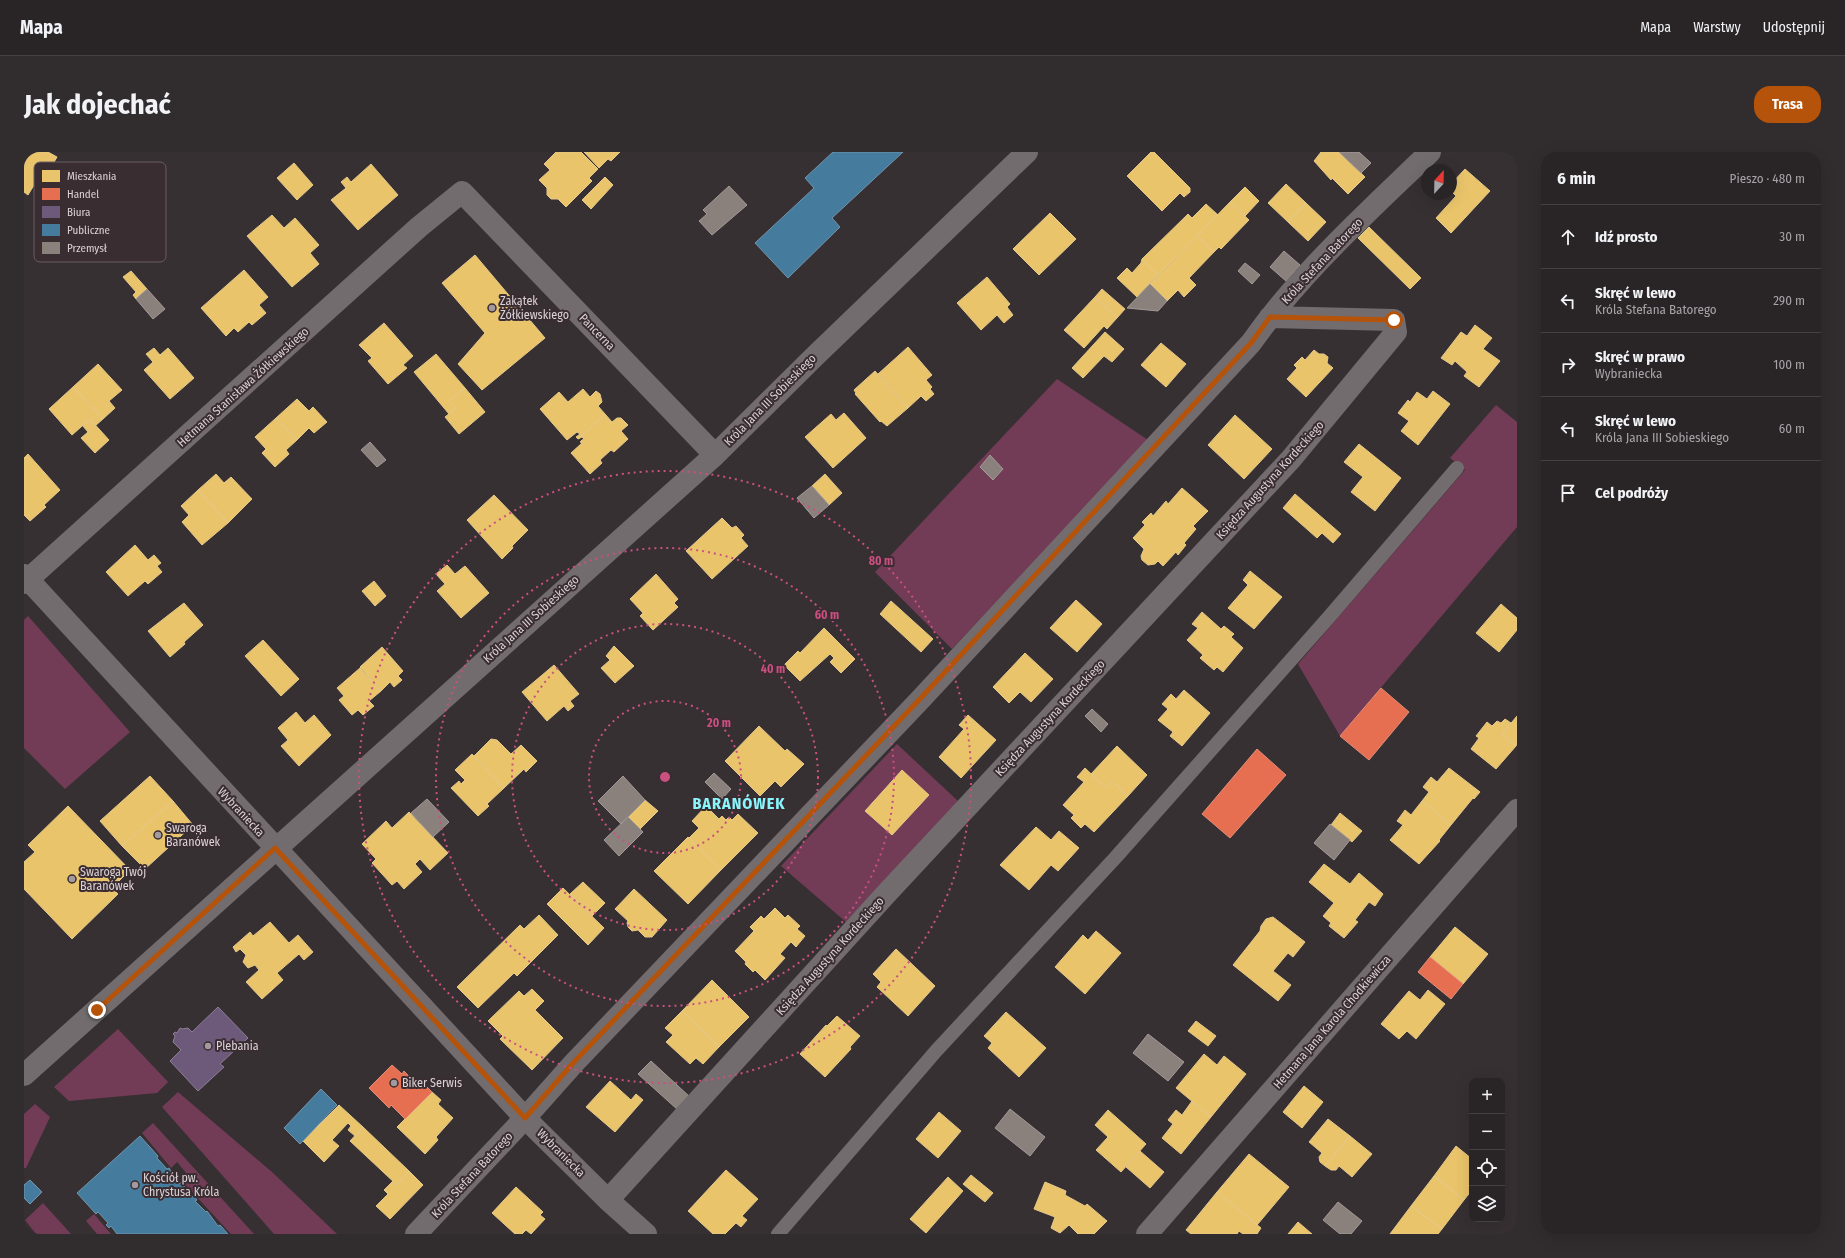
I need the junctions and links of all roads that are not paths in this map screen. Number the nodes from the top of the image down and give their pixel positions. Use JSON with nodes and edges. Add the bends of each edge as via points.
{"nodes":[{"id":1,"x":1027,"y":152,"type":"edge"},
{"id":2,"x":1430,"y":152,"type":"edge"},
{"id":3,"x":462,"y":192,"type":"joint"},
{"id":4,"x":1270,"y":317,"type":"junction"},
{"id":5,"x":715,"y":455,"type":"junction"},
{"id":6,"x":1457,"y":468,"type":"dead end"},
{"id":7,"x":25,"y":579,"type":"edge"},
{"id":8,"x":1517,"y":810,"type":"edge"},
{"id":9,"x":275,"y":848,"type":"junction"},
{"id":10,"x":24,"y":1074,"type":"edge"},
{"id":11,"x":525,"y":1118,"type":"junction"},
{"id":12,"x":608,"y":1200,"type":"junction"},
{"id":13,"x":416,"y":1234,"type":"edge"},
{"id":14,"x":646,"y":1234,"type":"edge"},
{"id":15,"x":778,"y":1234,"type":"edge"},
{"id":16,"x":1147,"y":1234,"type":"edge"}],
"edges":[{"from":1,"to":5,"type":"street","name":"Króla Jana III Sobieskiego"},
{"from":2,"to":4,"type":"street","name":"Króla Stefana Batorego","via":[[1343,237]]},
{"from":3,"to":5,"type":"street","name":"Pancerna"},
{"from":3,"to":7,"type":"street","name":"Hetmana Stanisława Żółkiewskiego"},
{"from":4,"to":11,"type":"street","name":"Króla Stefana Batorego","via":[[1241,355],[918,701],[574,1062]]},
{"from":4,"to":12,"type":"street","name":"Księdza Augustyna Kordeckiego","via":[[1394,320],[1396,332],[1291,459],[886,894]]},
{"from":5,"to":9,"type":"street","name":"Króla Jana III Sobieskiego"},
{"from":6,"to":15,"type":"lane","via":[[1116,857],[936,1051]]},
{"from":7,"to":9,"type":"street","name":"Wybraniecka"},
{"from":8,"to":16,"type":"street","name":"Hetmana Jana Karola Chodkiewicza"},
{"from":9,"to":10,"type":"street","name":"Króla Jana III Sobieskiego"},
{"from":9,"to":11,"type":"street","name":"Wybraniecka"},
{"from":11,"to":12,"type":"street","name":"Wybraniecka"},
{"from":11,"to":13,"type":"street","name":"Króla Stefana Batorego"},
{"from":12,"to":14,"type":"street","name":"Wybraniecka"}]}
